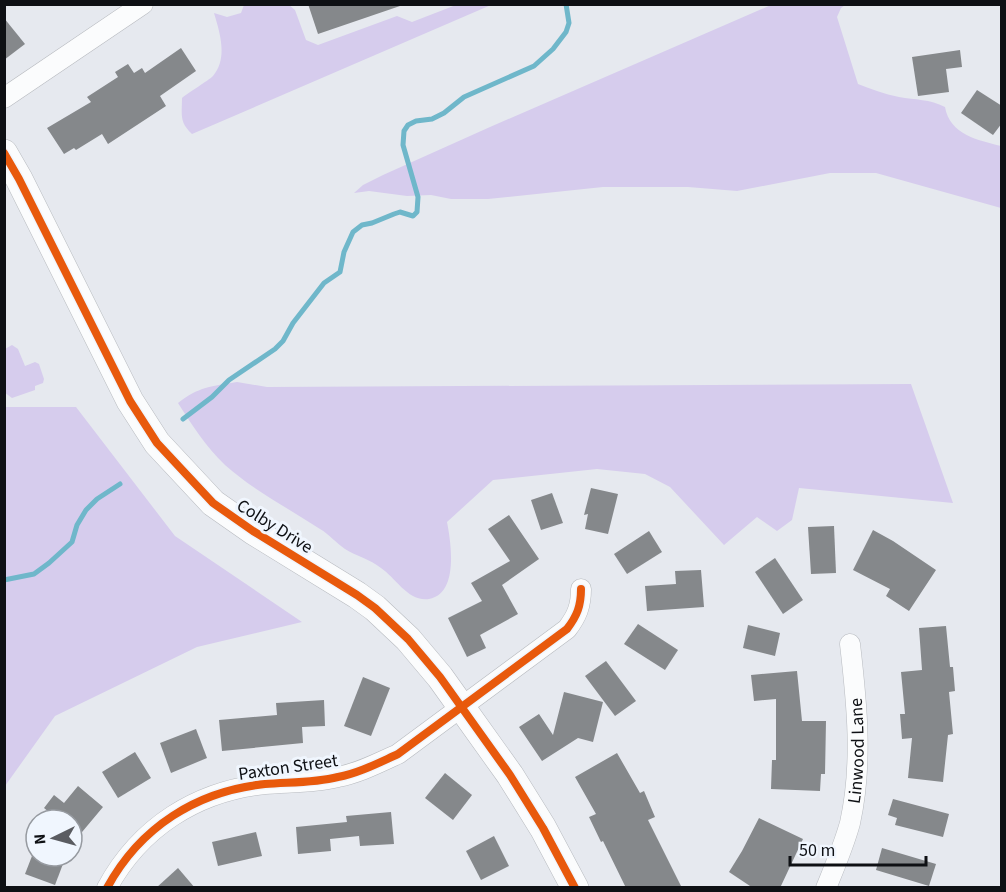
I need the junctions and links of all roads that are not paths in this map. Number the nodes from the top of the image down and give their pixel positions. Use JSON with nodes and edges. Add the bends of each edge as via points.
{"nodes":[{"id":1,"x":143,"y":4,"type":"edge"},
{"id":2,"x":4,"y":98,"type":"edge"},
{"id":3,"x":4,"y":153,"type":"edge"},
{"id":4,"x":581,"y":589,"type":"dead end"},
{"id":5,"x":850,"y":644,"type":"dead end"},
{"id":6,"x":461,"y":707,"type":"junction"},
{"id":7,"x":107,"y":888,"type":"edge"},
{"id":8,"x":575,"y":888,"type":"edge"},
{"id":9,"x":826,"y":888,"type":"edge"}],
"edges":[{"from":1,"to":2,"type":"street"},
{"from":3,"to":6,"type":"street","name":"Colby Drive","via":[[130,401],[157,443],[213,503],[375,608],[419,652]]},
{"from":4,"to":6,"type":"street","name":"Paxton Street","via":[[581,604],[567,629]]},
{"from":5,"to":9,"type":"street","name":"Linwood Lane","via":[[857,779],[849,823]]},
{"from":6,"to":7,"type":"street","name":"Paxton Street","via":[[398,754],[369,767],[309,783],[237,788],[178,812],[133,849]]},
{"from":6,"to":8,"type":"street","name":"Colby Drive","via":[[510,775]]}]}
